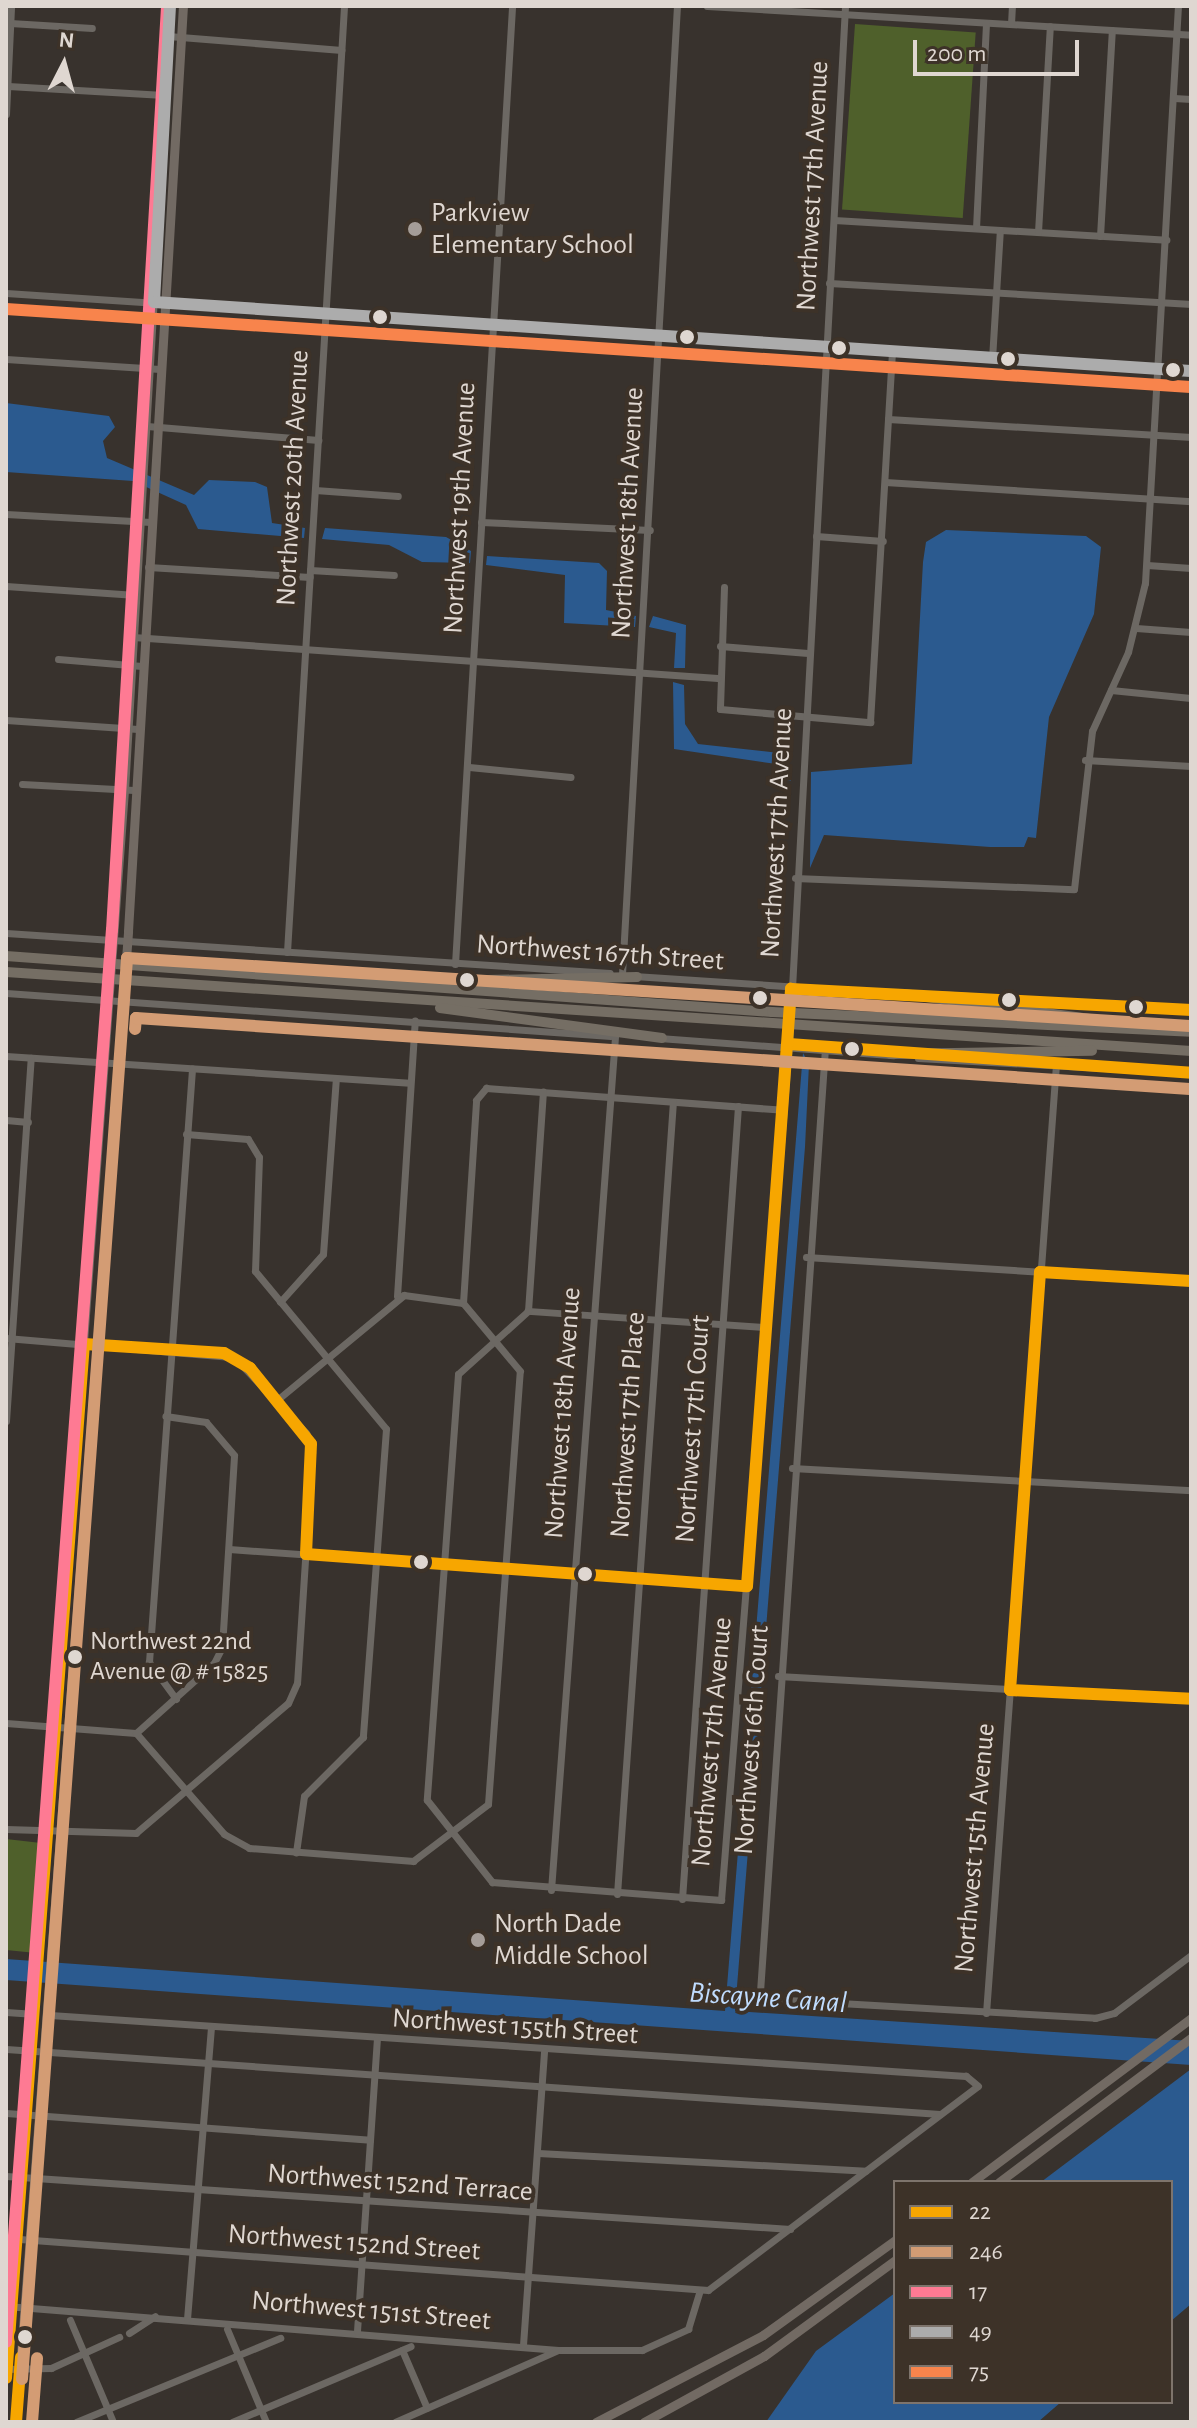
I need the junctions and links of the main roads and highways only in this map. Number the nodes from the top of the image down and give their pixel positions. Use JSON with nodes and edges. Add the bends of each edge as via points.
{"nodes":[{"id":1,"x":170,"y":6,"type":"edge"},
{"id":2,"x":183,"y":6,"type":"edge"},
{"id":3,"x":160,"y":302,"type":"junction"},
{"id":4,"x":146,"y":522,"type":"junction"},
{"id":5,"x":139,"y":638,"type":"junction"},
{"id":6,"x":129,"y":790,"type":"junction"},
{"id":7,"x":6,"y":956,"type":"edge"},
{"id":8,"x":6,"y":972,"type":"edge"},
{"id":9,"x":637,"y":977,"type":"road end"},
{"id":10,"x":354,"y":980,"type":"junction"},
{"id":11,"x":904,"y":994,"type":"road end"},
{"id":12,"x":403,"y":1000,"type":"junction"},
{"id":13,"x":1149,"y":1029,"type":"junction"},
{"id":14,"x":1191,"y":1032,"type":"edge"},
{"id":15,"x":662,"y":1038,"type":"road end"},
{"id":16,"x":1118,"y":1047,"type":"junction"},
{"id":17,"x":1191,"y":1051,"type":"edge"},
{"id":18,"x":890,"y":1054,"type":"road end"},
{"id":19,"x":1191,"y":2018,"type":"edge"},
{"id":20,"x":1191,"y":2038,"type":"edge"},
{"id":21,"x":975,"y":2180,"type":"edge"},
{"id":22,"x":1002,"y":2180,"type":"edge"},
{"id":23,"x":893,"y":2241,"type":"edge"},
{"id":24,"x":893,"y":2261,"type":"edge"},
{"id":25,"x":9,"y":2306,"type":"edge"},
{"id":26,"x":6,"y":2369,"type":"edge"},
{"id":27,"x":6,"y":2378,"type":"edge"},
{"id":28,"x":16,"y":2422,"type":"edge"},
{"id":29,"x":596,"y":2422,"type":"edge"},
{"id":30,"x":644,"y":2422,"type":"edge"}],
"edges":[{"from":1,"to":3,"type":"main road"},
{"from":2,"to":3,"type":"main road"},
{"from":3,"to":4,"type":"main road"},
{"from":4,"to":5,"type":"main road","via":[[148,567]]},
{"from":4,"to":5,"type":"main road","via":[[136,595]]},
{"from":5,"to":6,"type":"main road"},
{"from":6,"to":25,"type":"main road","via":[[112,941],[41,1957]]},
{"from":6,"to":28,"type":"main road","via":[[127,941]]},
{"from":7,"to":10,"type":"highway"},
{"from":8,"to":12,"type":"highway"},
{"from":9,"to":10,"type":"highway"},
{"from":10,"to":13,"type":"highway","via":[[772,1012]]},
{"from":11,"to":13,"type":"highway"},
{"from":12,"to":15,"type":"highway"},
{"from":12,"to":16,"type":"highway"},
{"from":13,"to":14,"type":"highway"},
{"from":16,"to":17,"type":"highway"},
{"from":16,"to":18,"type":"highway"},
{"from":19,"to":21,"type":"main road"},
{"from":20,"to":22,"type":"main road"},
{"from":23,"to":29,"type":"main road","via":[[763,2335]]},
{"from":24,"to":30,"type":"main road","via":[[764,2356]]},
{"from":25,"to":26,"type":"main road"},
{"from":26,"to":27,"type":"main road"}]}
